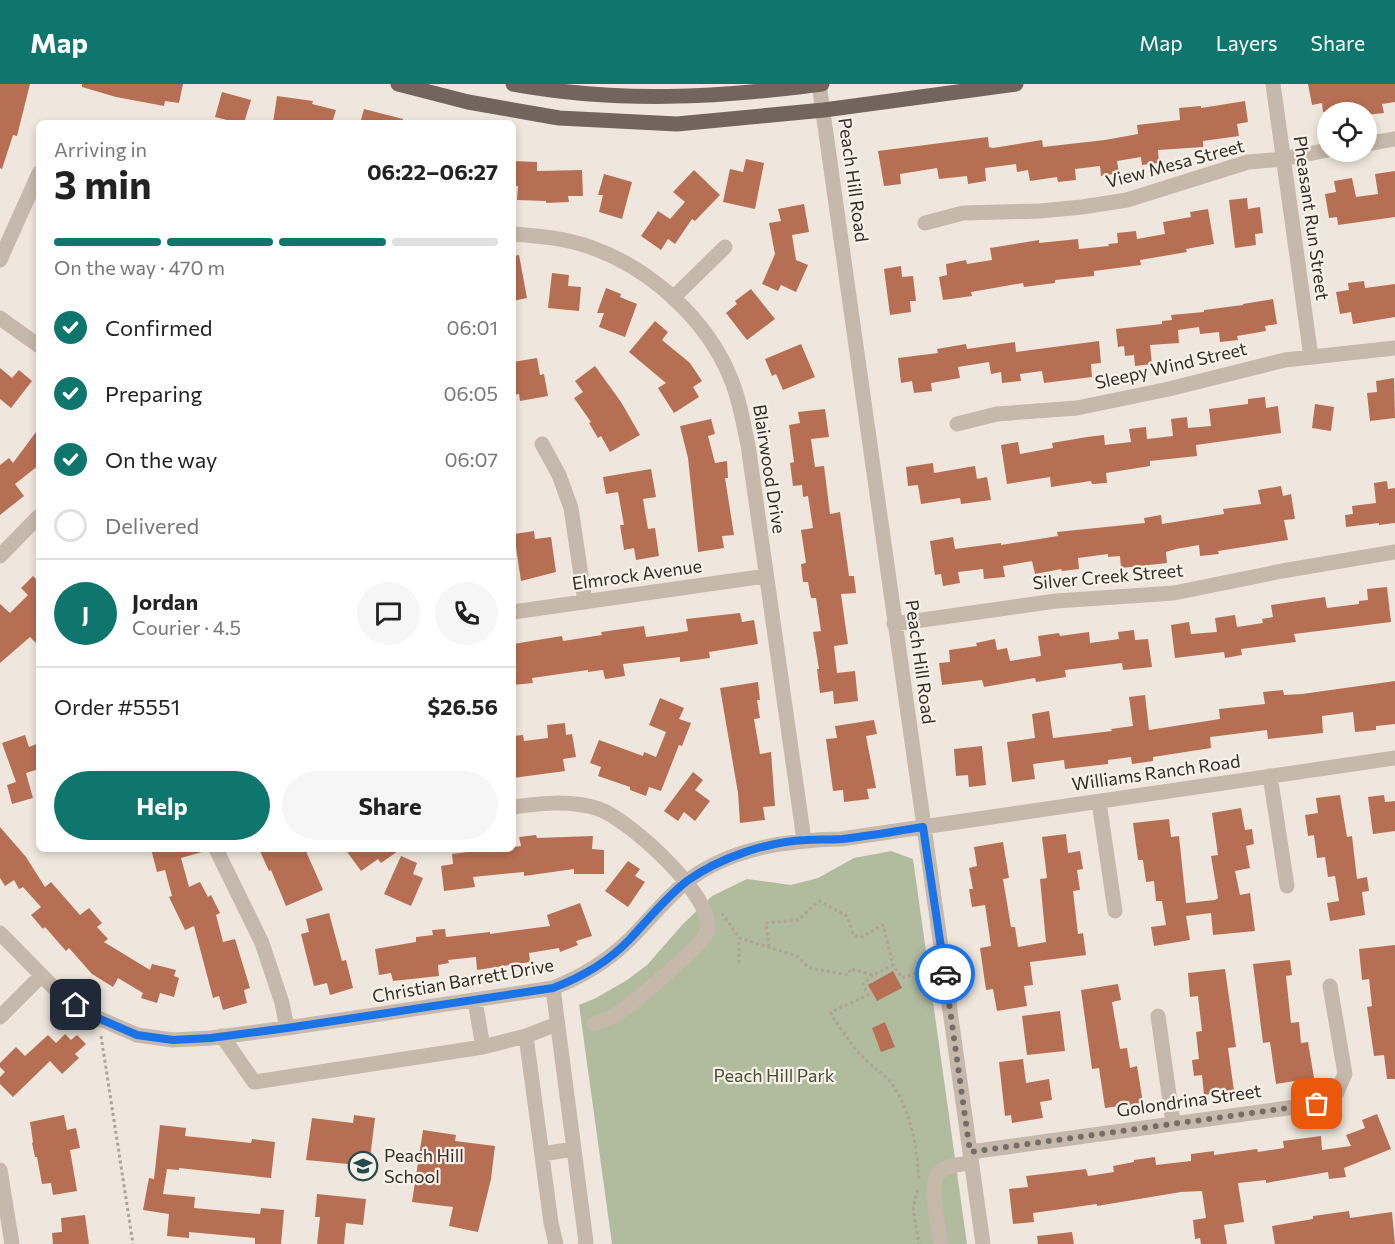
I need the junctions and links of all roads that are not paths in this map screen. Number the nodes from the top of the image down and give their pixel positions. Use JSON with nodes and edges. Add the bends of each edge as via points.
{"nodes":[{"id":1,"x":398,"y":84,"type":"edge"},
{"id":2,"x":513,"y":84,"type":"edge"},
{"id":3,"x":821,"y":84,"type":"edge"},
{"id":4,"x":1016,"y":84,"type":"edge"},
{"id":5,"x":1273,"y":84,"type":"edge"},
{"id":6,"x":824,"y":110,"type":"junction"},
{"id":7,"x":1395,"y":139,"type":"edge"},
{"id":8,"x":1377,"y":142,"type":"edge"},
{"id":9,"x":1317,"y":152,"type":"edge"},
{"id":10,"x":1283,"y":159,"type":"junction"},
{"id":11,"x":36,"y":180,"type":"edge"},
{"id":12,"x":925,"y":222,"type":"dead end"},
{"id":13,"x":516,"y":234,"type":"edge"},
{"id":14,"x":725,"y":247,"type":"dead end"},
{"id":15,"x":0,"y":260,"type":"edge"},
{"id":16,"x":674,"y":298,"type":"junction"},
{"id":17,"x":0,"y":318,"type":"edge"},
{"id":18,"x":36,"y":344,"type":"edge"},
{"id":19,"x":1395,"y":348,"type":"edge"},
{"id":20,"x":1311,"y":357,"type":"junction"},
{"id":21,"x":957,"y":424,"type":"dead end"},
{"id":22,"x":542,"y":444,"type":"dead end"},
{"id":23,"x":36,"y":519,"type":"edge"},
{"id":24,"x":1395,"y":552,"type":"edge"},
{"id":25,"x":0,"y":556,"type":"edge"},
{"id":26,"x":766,"y":576,"type":"junction"},
{"id":27,"x":585,"y":602,"type":"junction"},
{"id":28,"x":516,"y":612,"type":"edge"},
{"id":29,"x":894,"y":624,"type":"junction"},
{"id":30,"x":1395,"y":758,"type":"edge"},
{"id":31,"x":1270,"y":776,"type":"junction"},
{"id":32,"x":1099,"y":802,"type":"junction"},
{"id":33,"x":516,"y":807,"type":"edge"},
{"id":34,"x":923,"y":827,"type":"junction"},
{"id":35,"x":804,"y":840,"type":"junction"},
{"id":36,"x":217,"y":852,"type":"edge"},
{"id":37,"x":686,"y":882,"type":"junction"},
{"id":38,"x":1287,"y":886,"type":"dead end"},
{"id":39,"x":1115,"y":911,"type":"dead end"},
{"id":40,"x":0,"y":933,"type":"edge"},
{"id":41,"x":41,"y":976,"type":"junction"},
{"id":42,"x":1330,"y":986,"type":"dead end"},
{"id":43,"x":553,"y":988,"type":"junction"},
{"id":44,"x":475,"y":1001,"type":"junction"},
{"id":45,"x":1158,"y":1016,"type":"dead end"},
{"id":46,"x":0,"y":1017,"type":"edge"},
{"id":47,"x":594,"y":1023,"type":"dead end"},
{"id":48,"x":556,"y":1024,"type":"junction"},
{"id":49,"x":287,"y":1028,"type":"junction"},
{"id":50,"x":222,"y":1036,"type":"junction"},
{"id":51,"x":526,"y":1036,"type":"junction"},
{"id":52,"x":483,"y":1047,"type":"junction"},
{"id":53,"x":1173,"y":1123,"type":"junction"},
{"id":54,"x":574,"y":1149,"type":"junction"},
{"id":55,"x":542,"y":1154,"type":"junction"},
{"id":56,"x":971,"y":1158,"type":"junction"},
{"id":57,"x":0,"y":1170,"type":"edge"},
{"id":58,"x":12,"y":1244,"type":"edge"},
{"id":59,"x":556,"y":1244,"type":"edge"},
{"id":60,"x":585,"y":1244,"type":"edge"},
{"id":61,"x":941,"y":1244,"type":"edge"},
{"id":62,"x":982,"y":1244,"type":"edge"}],
"edges":[{"from":1,"to":6,"type":"main road","via":[[499,108],[604,121],[677,124]]},
{"from":2,"to":3,"type":"main road","via":[[646,98],[723,96]]},
{"from":3,"to":6,"type":"street","name":"Peach Hill Road"},
{"from":4,"to":6,"type":"main road"},
{"from":5,"to":10,"type":"street","name":"Pheasant Run Street"},
{"from":6,"to":29,"type":"street","name":"Peach Hill Road"},
{"from":7,"to":8,"type":"street"},
{"from":9,"to":10,"type":"street","name":"View Mesa Street"},
{"from":10,"to":12,"type":"street","name":"View Mesa Street","via":[[1248,162],[1127,200],[1040,211],[963,213]]},
{"from":10,"to":20,"type":"street","name":"Pheasant Run Street"},
{"from":11,"to":15,"type":"street"},
{"from":13,"to":16,"type":"street","name":"Blairwood Drive","via":[[557,238],[591,247],[621,261]]},
{"from":14,"to":16,"type":"street"},
{"from":16,"to":26,"type":"street","name":"Blairwood Drive","via":[[704,332],[724,363],[738,398]]},
{"from":17,"to":18,"type":"street"},
{"from":19,"to":20,"type":"street","name":"Sleepy Wind Street"},
{"from":20,"to":21,"type":"street","name":"Sleepy Wind Street","via":[[1077,408],[997,414]]},
{"from":22,"to":27,"type":"street","via":[[559,474],[571,508]]},
{"from":23,"to":25,"type":"street"},
{"from":24,"to":29,"type":"street","name":"Silver Creek Street","via":[[1174,593],[1047,602]]},
{"from":26,"to":27,"type":"street","name":"Elmrock Avenue"},
{"from":26,"to":35,"type":"street","name":"Blairwood Drive"},
{"from":27,"to":28,"type":"street","name":"Elmrock Avenue"},
{"from":29,"to":34,"type":"street","name":"Peach Hill Road"},
{"from":30,"to":31,"type":"street","name":"Williams Ranch Road"},
{"from":31,"to":32,"type":"street","name":"Williams Ranch Road"},
{"from":31,"to":38,"type":"street"},
{"from":32,"to":34,"type":"street","name":"Williams Ranch Road"},
{"from":32,"to":39,"type":"street"},
{"from":33,"to":37,"type":"street","via":[[569,803],[600,810],[650,843]]},
{"from":34,"to":35,"type":"street","name":"Christian Barrett Drive","via":[[841,839]]},
{"from":34,"to":56,"type":"street","name":"Peach Hill Road"},
{"from":35,"to":37,"type":"street","name":"Christian Barrett Drive","via":[[737,855]]},
{"from":36,"to":49,"type":"street","via":[[262,943]]},
{"from":37,"to":43,"type":"street","name":"Christian Barrett Drive","via":[[610,957],[579,978]]},
{"from":37,"to":47,"type":"street","via":[[703,909],[706,933],[666,975],[615,1015]]},
{"from":40,"to":41,"type":"street","name":"Christian Barrett Drive"},
{"from":41,"to":46,"type":"street"},
{"from":41,"to":50,"type":"street","name":"Christian Barrett Drive","via":[[91,1015],[137,1035],[173,1040]]},
{"from":42,"to":53,"type":"street","name":"Golondrina Street","via":[[1345,1074],[1336,1094],[1317,1104]]},
{"from":43,"to":44,"type":"street","name":"Christian Barrett Drive"},
{"from":43,"to":48,"type":"street"},
{"from":44,"to":49,"type":"street","name":"Christian Barrett Drive"},
{"from":44,"to":52,"type":"street"},
{"from":45,"to":53,"type":"street"},
{"from":48,"to":51,"type":"street"},
{"from":48,"to":54,"type":"street"},
{"from":49,"to":50,"type":"street","name":"Christian Barrett Drive"},
{"from":50,"to":52,"type":"street","via":[[254,1082]]},
{"from":51,"to":52,"type":"street"},
{"from":51,"to":55,"type":"street"},
{"from":53,"to":56,"type":"street","name":"Golondrina Street"},
{"from":54,"to":55,"type":"street"},
{"from":54,"to":60,"type":"street"},
{"from":55,"to":59,"type":"street"},
{"from":56,"to":61,"type":"street","name":"Golondrina Street","via":[[938,1173],[933,1185]]},
{"from":56,"to":62,"type":"street","name":"Peach Hill Road"},
{"from":57,"to":58,"type":"street"}]}
